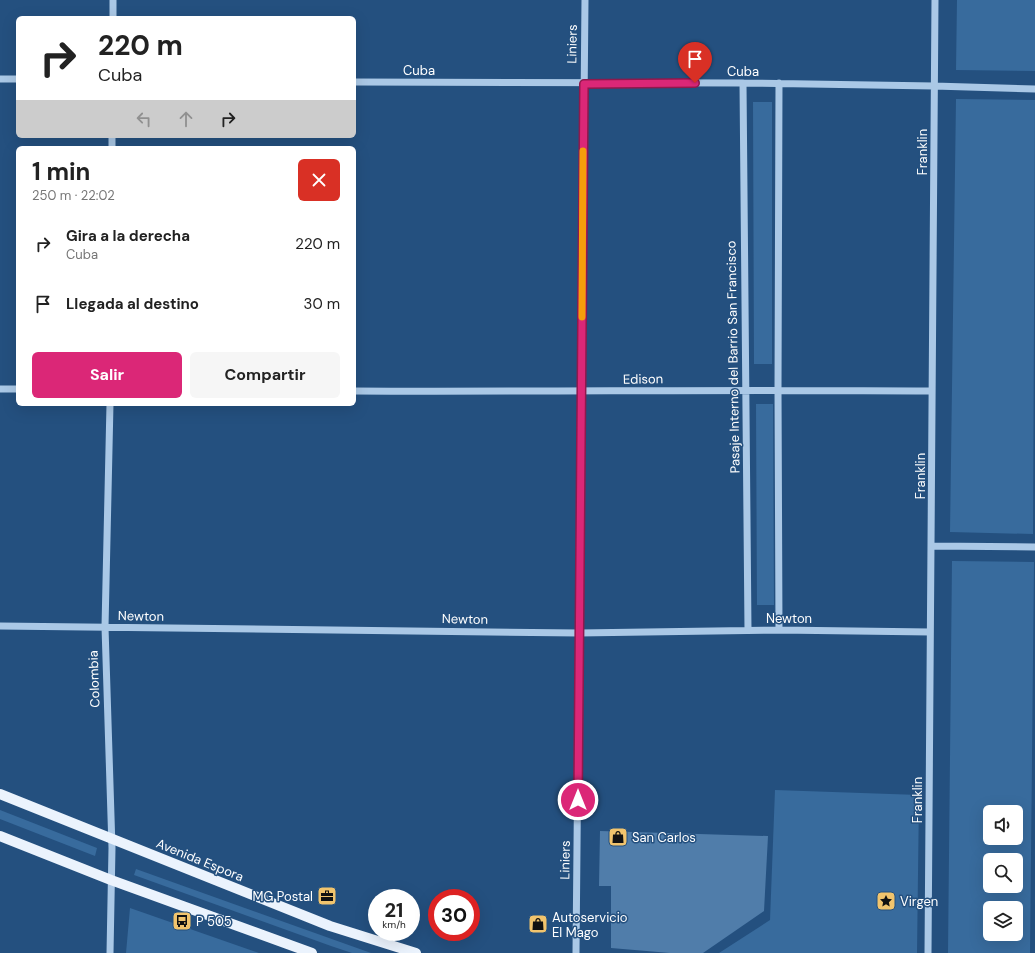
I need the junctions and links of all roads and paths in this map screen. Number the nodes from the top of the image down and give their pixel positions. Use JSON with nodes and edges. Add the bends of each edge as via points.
{"nodes":[{"id":1,"x":113,"y":0,"type":"edge"},
{"id":2,"x":585,"y":0,"type":"edge"},
{"id":3,"x":935,"y":0,"type":"edge"},
{"id":4,"x":113,"y":16,"type":"edge"},
{"id":5,"x":0,"y":79,"type":"edge"},
{"id":6,"x":16,"y":79,"type":"edge"},
{"id":7,"x":356,"y":82,"type":"edge"},
{"id":8,"x":743,"y":83,"type":"junction"},
{"id":9,"x":779,"y":83,"type":"junction"},
{"id":10,"x":584,"y":84,"type":"junction"},
{"id":11,"x":934,"y":86,"type":"junction"},
{"id":12,"x":1035,"y":89,"type":"edge"},
{"id":13,"x":0,"y":389,"type":"edge"},
{"id":14,"x":778,"y":389,"type":"junction"},
{"id":15,"x":16,"y":390,"type":"edge"},
{"id":16,"x":745,"y":390,"type":"junction"},
{"id":17,"x":356,"y":391,"type":"edge"},
{"id":18,"x":932,"y":391,"type":"junction"},
{"id":19,"x":581,"y":392,"type":"junction"},
{"id":20,"x":110,"y":406,"type":"edge"},
{"id":21,"x":931,"y":546,"type":"junction"},
{"id":22,"x":1035,"y":547,"type":"edge"},
{"id":23,"x":0,"y":626,"type":"edge"},
{"id":24,"x":105,"y":627,"type":"junction"},
{"id":25,"x":748,"y":630,"type":"junction"},
{"id":26,"x":779,"y":630,"type":"junction"},
{"id":27,"x":930,"y":632,"type":"junction"},
{"id":28,"x":579,"y":633,"type":"junction"},
{"id":29,"x":0,"y":794,"type":"edge"},
{"id":30,"x":0,"y":836,"type":"edge"},
{"id":31,"x":111,"y":838,"type":"junction"},
{"id":32,"x":111,"y":880,"type":"junction"},
{"id":33,"x":110,"y":953,"type":"edge"},
{"id":34,"x":312,"y":953,"type":"edge"},
{"id":35,"x":416,"y":953,"type":"edge"},
{"id":36,"x":576,"y":953,"type":"edge"},
{"id":37,"x":928,"y":953,"type":"edge"}],
"edges":[{"from":1,"to":4,"type":"street"},
{"from":2,"to":10,"type":"street","name":"Liniers"},
{"from":3,"to":11,"type":"street","name":"Franklin"},
{"from":5,"to":6,"type":"street"},
{"from":7,"to":10,"type":"street","name":"Cuba"},
{"from":8,"to":9,"type":"street","name":"Cuba"},
{"from":8,"to":10,"type":"street","name":"Cuba"},
{"from":8,"to":16,"type":"street","name":"Pasaje Interno del Barrio San Francisco"},
{"from":9,"to":11,"type":"street","name":"Cuba"},
{"from":9,"to":14,"type":"street"},
{"from":10,"to":19,"type":"street","name":"Liniers"},
{"from":11,"to":12,"type":"street","name":"Cuba"},
{"from":11,"to":18,"type":"street","name":"Franklin"},
{"from":13,"to":15,"type":"street"},
{"from":14,"to":16,"type":"street","name":"Edison"},
{"from":14,"to":18,"type":"street","name":"Edison"},
{"from":14,"to":26,"type":"street"},
{"from":16,"to":19,"type":"street","name":"Edison"},
{"from":16,"to":25,"type":"street","name":"Pasaje Interno del Barrio San Francisco"},
{"from":17,"to":19,"type":"street","name":"Edison"},
{"from":18,"to":21,"type":"street","name":"Franklin"},
{"from":19,"to":28,"type":"street","name":"Liniers"},
{"from":20,"to":24,"type":"street","name":"Colombia"},
{"from":21,"to":22,"type":"street"},
{"from":21,"to":27,"type":"street","name":"Franklin"},
{"from":23,"to":24,"type":"street","name":"Newton"},
{"from":24,"to":28,"type":"street","name":"Newton"},
{"from":24,"to":31,"type":"street","name":"Colombia"},
{"from":25,"to":26,"type":"street","name":"Newton"},
{"from":25,"to":28,"type":"street","name":"Newton"},
{"from":26,"to":27,"type":"street","name":"Newton"},
{"from":27,"to":37,"type":"street","name":"Franklin"},
{"from":28,"to":36,"type":"street","name":"Liniers"},
{"from":29,"to":31,"type":"main road","name":"Avenida Espora"},
{"from":30,"to":32,"type":"main road"},
{"from":31,"to":32,"type":"street","name":"Colombia"},
{"from":31,"to":35,"type":"main road","name":"Avenida Espora","via":[[330,926]]},
{"from":32,"to":33,"type":"street","name":"Colombia"},
{"from":32,"to":34,"type":"main road"}]}
